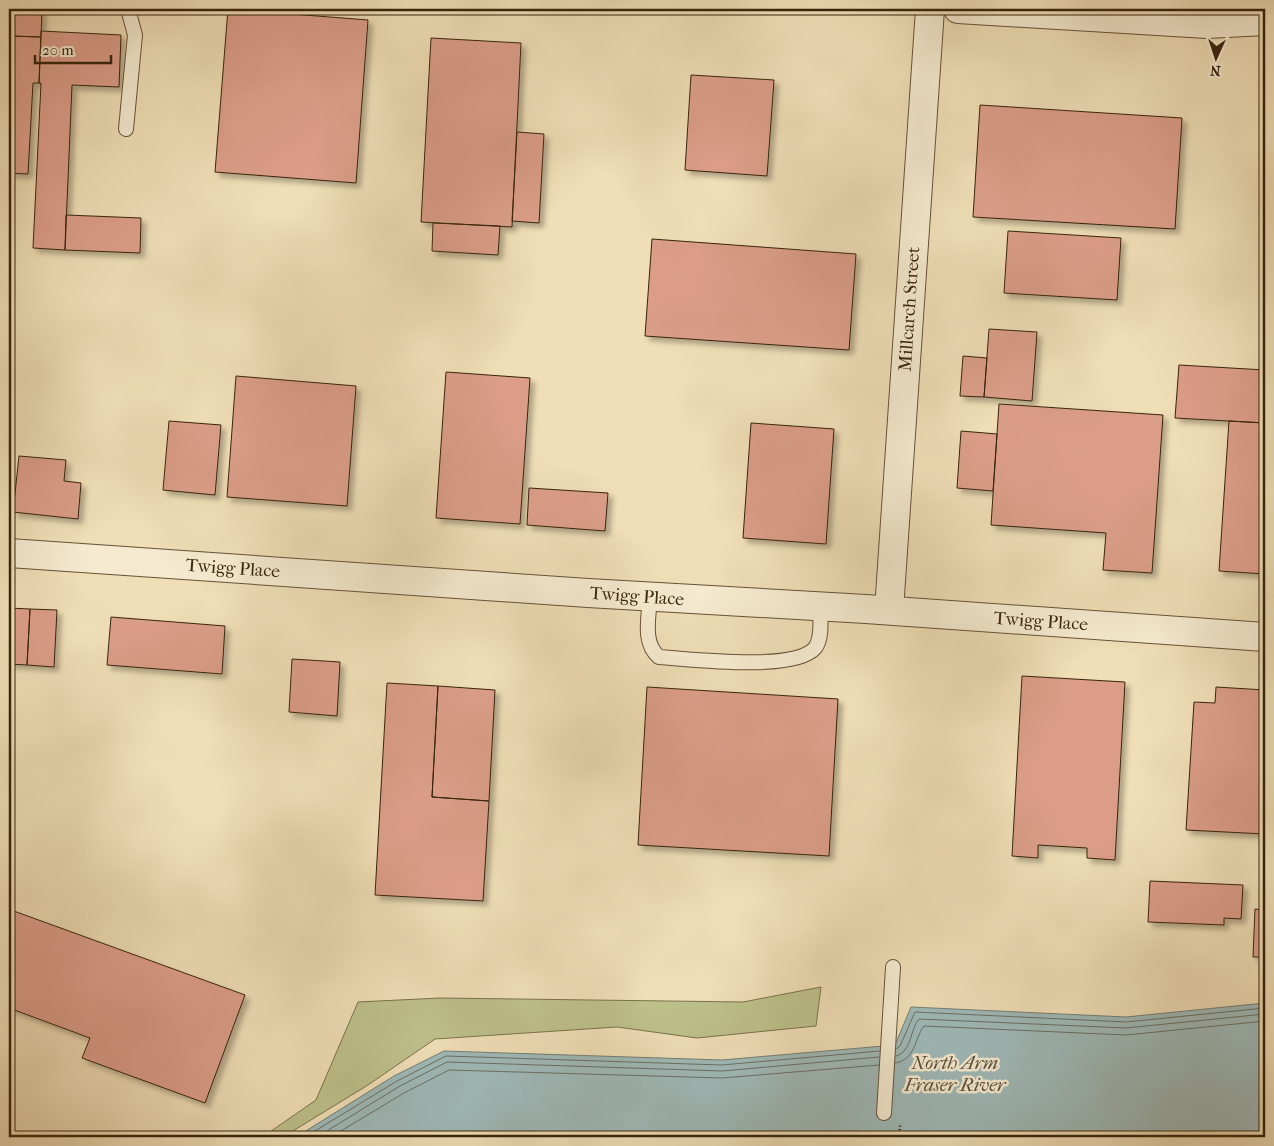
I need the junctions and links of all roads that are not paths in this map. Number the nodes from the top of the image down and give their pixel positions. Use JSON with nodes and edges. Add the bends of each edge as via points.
{"nodes":[{"id":1,"x":128,"y":9,"type":"edge"},
{"id":2,"x":930,"y":9,"type":"edge"},
{"id":3,"x":958,"y":9,"type":"edge"},
{"id":4,"x":1076,"y":12,"type":"edge"},
{"id":5,"x":1265,"y":21,"type":"edge"},
{"id":6,"x":126,"y":129,"type":"dead end"},
{"id":7,"x":9,"y":553,"type":"edge"},
{"id":8,"x":650,"y":597,"type":"junction"},
{"id":9,"x":820,"y":606,"type":"junction"},
{"id":10,"x":889,"y":610,"type":"junction"},
{"id":11,"x":1265,"y":636,"type":"edge"},
{"id":12,"x":893,"y":967,"type":"dead end"},
{"id":13,"x":884,"y":1113,"type":"dead end"}],
"edges":[{"from":1,"to":6,"type":"lane","via":[[135,35]]},
{"from":2,"to":10,"type":"street","name":"Millcarch Street"},
{"from":3,"to":4,"type":"street"},
{"from":4,"to":5,"type":"street","via":[[1207,24]]},
{"from":7,"to":8,"type":"street","name":"Twigg Place"},
{"from":8,"to":9,"type":"street","name":"Twigg Place"},
{"from":8,"to":9,"type":"lane","via":[[648,640],[659,657],[761,662],[784,661],[806,655],[819,640]]},
{"from":9,"to":10,"type":"street","name":"Twigg Place"},
{"from":10,"to":11,"type":"street","name":"Twigg Place"},
{"from":12,"to":13,"type":"lane"}]}
